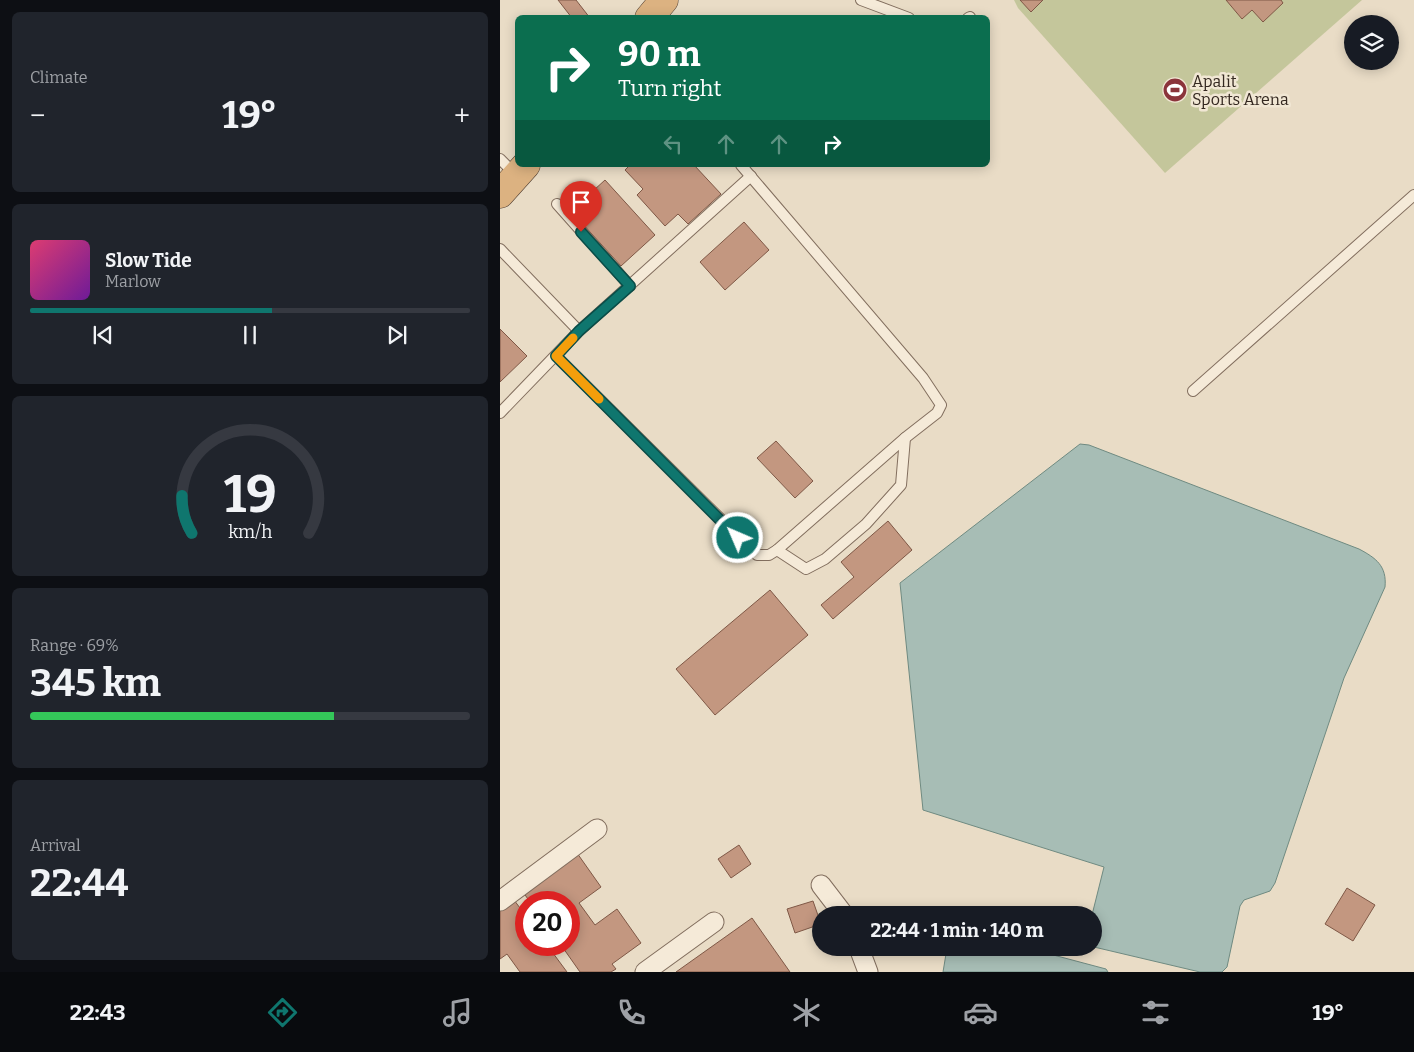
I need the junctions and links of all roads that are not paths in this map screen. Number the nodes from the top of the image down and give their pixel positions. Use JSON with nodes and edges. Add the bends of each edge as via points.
{"nodes":[{"id":1,"x":664,"y":0,"type":"edge"},
{"id":2,"x":861,"y":0,"type":"edge"},
{"id":3,"x":652,"y":15,"type":"edge"},
{"id":4,"x":898,"y":15,"type":"edge"},
{"id":5,"x":743,"y":167,"type":"edge"},
{"id":6,"x":751,"y":176,"type":"junction"},
{"id":7,"x":1414,"y":195,"type":"edge"},
{"id":8,"x":557,"y":204,"type":"dead end"},
{"id":9,"x":500,"y":249,"type":"edge"},
{"id":10,"x":630,"y":286,"type":"junction"},
{"id":11,"x":579,"y":331,"type":"junction"},
{"id":12,"x":556,"y":356,"type":"junction"},
{"id":13,"x":1193,"y":391,"type":"dead end"},
{"id":14,"x":500,"y":413,"type":"edge"},
{"id":15,"x":905,"y":438,"type":"junction"},
{"id":16,"x":777,"y":550,"type":"junction"},
{"id":17,"x":597,"y":829,"type":"dead end"},
{"id":18,"x":821,"y":886,"type":"dead end"},
{"id":19,"x":500,"y":901,"type":"edge"},
{"id":20,"x":837,"y":906,"type":"edge"},
{"id":21,"x":714,"y":922,"type":"dead end"},
{"id":22,"x":862,"y":956,"type":"edge"},
{"id":23,"x":645,"y":972,"type":"edge"},
{"id":24,"x":868,"y":972,"type":"edge"}],
"edges":[{"from":1,"to":3,"type":"highway"},
{"from":2,"to":4,"type":"lane"},
{"from":5,"to":6,"type":"lane"},
{"from":6,"to":10,"type":"lane"},
{"from":6,"to":15,"type":"lane","via":[[923,378],[941,404],[937,413]]},
{"from":7,"to":13,"type":"lane"},
{"from":8,"to":10,"type":"lane"},
{"from":9,"to":11,"type":"lane"},
{"from":10,"to":11,"type":"lane"},
{"from":11,"to":12,"type":"lane"},
{"from":12,"to":14,"type":"lane"},
{"from":12,"to":16,"type":"lane","via":[[752,553],[768,555]]},
{"from":15,"to":16,"type":"lane"},
{"from":15,"to":16,"type":"lane","via":[[901,485],[866,524],[825,559],[806,569]]},
{"from":17,"to":19,"type":"street"},
{"from":18,"to":20,"type":"street"},
{"from":21,"to":23,"type":"street"},
{"from":22,"to":24,"type":"street"}]}
